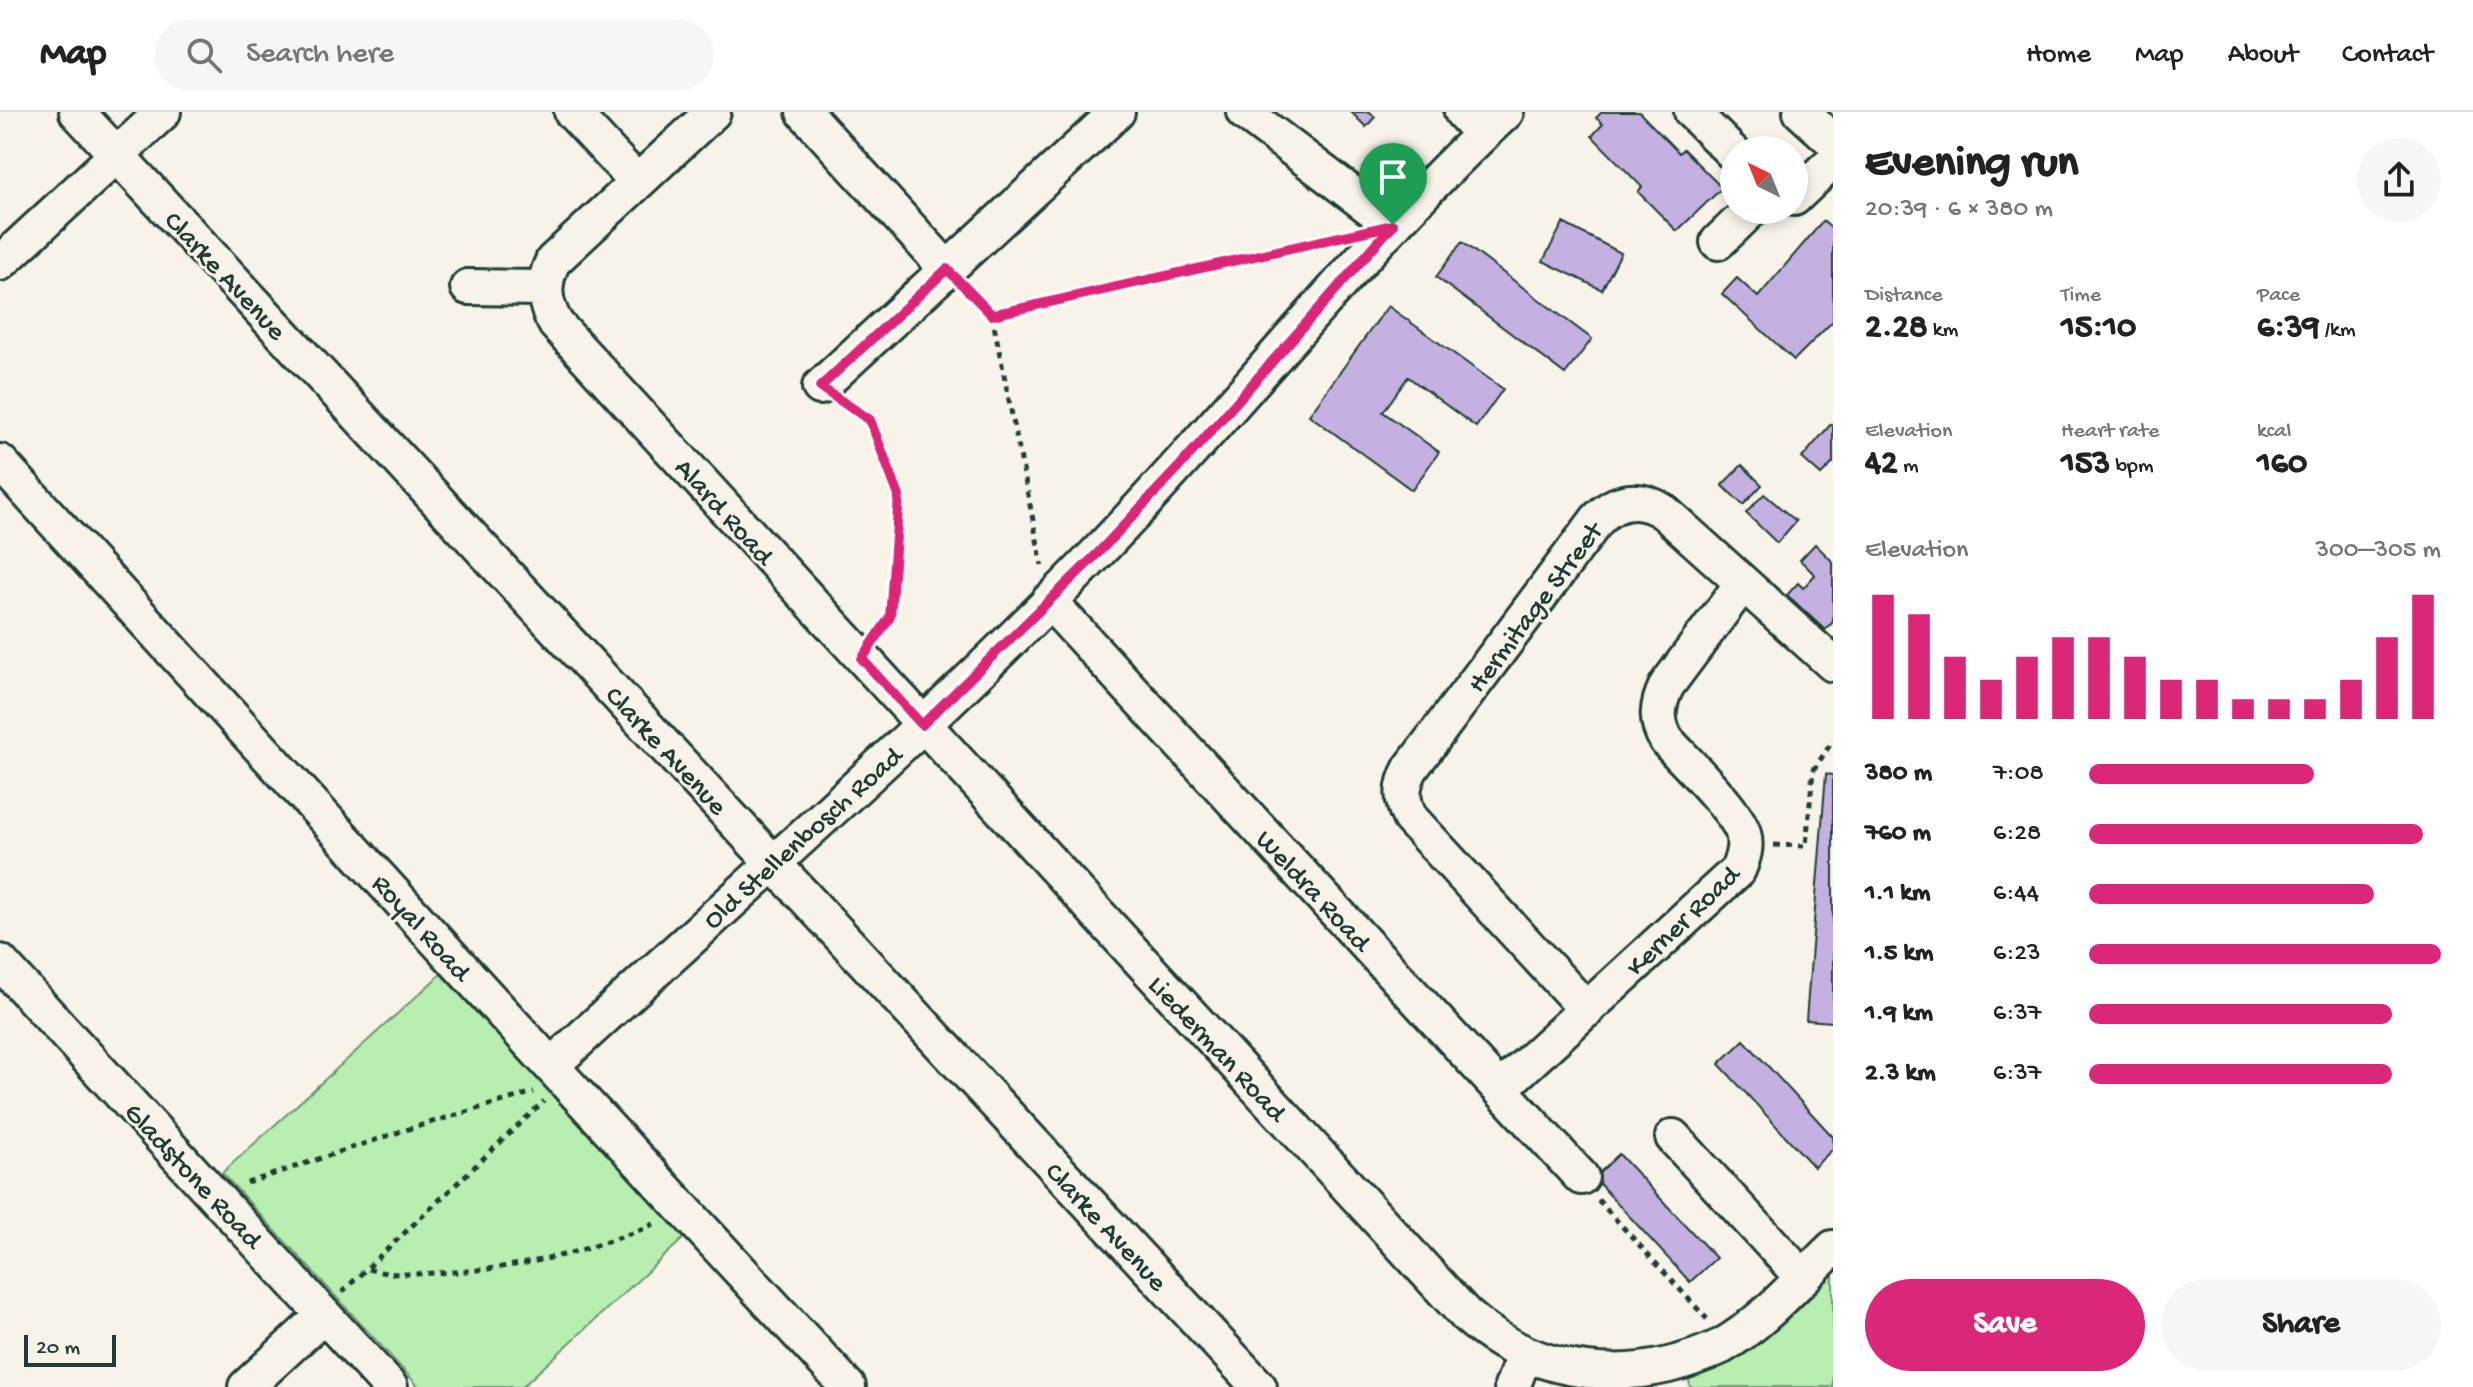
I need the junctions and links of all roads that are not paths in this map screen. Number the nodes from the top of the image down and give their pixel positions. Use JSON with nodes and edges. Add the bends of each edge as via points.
{"nodes":[{"id":1,"x":77,"y":112,"type":"edge"},
{"id":2,"x":163,"y":112,"type":"edge"},
{"id":3,"x":572,"y":112,"type":"edge"},
{"id":4,"x":713,"y":112,"type":"edge"},
{"id":5,"x":804,"y":112,"type":"edge"},
{"id":6,"x":1117,"y":112,"type":"edge"},
{"id":7,"x":1244,"y":112,"type":"edge"},
{"id":8,"x":1692,"y":112,"type":"edge"},
{"id":9,"x":1801,"y":112,"type":"edge"},
{"id":10,"x":1483,"y":119,"type":"edge"},
{"id":11,"x":1720,"y":140,"type":"edge"},
{"id":12,"x":1833,"y":141,"type":"edge"},
{"id":13,"x":116,"y":155,"type":"junction"},
{"id":14,"x":1833,"y":161,"type":"edge"},
{"id":15,"x":637,"y":182,"type":"junction"},
{"id":16,"x":1808,"y":185,"type":"edge"},
{"id":17,"x":1737,"y":224,"type":"edge"},
{"id":18,"x":1393,"y":225,"type":"junction"},
{"id":19,"x":1718,"y":242,"type":"dead end"},
{"id":20,"x":0,"y":263,"type":"edge"},
{"id":21,"x":947,"y":269,"type":"junction"},
{"id":22,"x":468,"y":287,"type":"dead end"},
{"id":23,"x":544,"y":288,"type":"junction"},
{"id":24,"x":820,"y":387,"type":"road end"},
{"id":25,"x":0,"y":462,"type":"edge"},
{"id":26,"x":1743,"y":583,"type":"junction"},
{"id":27,"x":1049,"y":601,"type":"junction"},
{"id":28,"x":1833,"y":664,"type":"edge"},
{"id":29,"x":922,"y":725,"type":"junction"},
{"id":30,"x":773,"y":862,"type":"junction"},
{"id":31,"x":0,"y":962,"type":"edge"},
{"id":32,"x":1587,"y":1010,"type":"junction"},
{"id":33,"x":555,"y":1080,"type":"junction"},
{"id":34,"x":1500,"y":1089,"type":"junction"},
{"id":35,"x":1673,"y":1137,"type":"dead end"},
{"id":36,"x":1581,"y":1177,"type":"road end"},
{"id":37,"x":1833,"y":1248,"type":"edge"},
{"id":38,"x":1802,"y":1277,"type":"junction"},
{"id":39,"x":324,"y":1315,"type":"junction"},
{"id":40,"x":1518,"y":1372,"type":"edge"},
{"id":41,"x":246,"y":1387,"type":"edge"},
{"id":42,"x":390,"y":1387,"type":"edge"},
{"id":43,"x":848,"y":1387,"type":"edge"},
{"id":44,"x":1259,"y":1387,"type":"edge"}],
"edges":[{"from":1,"to":13,"type":"street","name":"Clarke Avenue"},
{"from":2,"to":13,"type":"street"},
{"from":3,"to":15,"type":"street"},
{"from":4,"to":15,"type":"street"},
{"from":5,"to":21,"type":"street"},
{"from":6,"to":21,"type":"street"},
{"from":7,"to":18,"type":"street"},
{"from":8,"to":11,"type":"street"},
{"from":9,"to":12,"type":"street"},
{"from":10,"to":18,"type":"street","name":"Old Stellenbosch Road"},
{"from":13,"to":20,"type":"street"},
{"from":13,"to":30,"type":"street","name":"Clarke Avenue"},
{"from":14,"to":16,"type":"street"},
{"from":15,"to":23,"type":"street","via":[[562,251]]},
{"from":17,"to":19,"type":"street"},
{"from":18,"to":27,"type":"street","name":"Old Stellenbosch Road","via":[[1178,468]]},
{"from":21,"to":24,"type":"street"},
{"from":22,"to":23,"type":"street"},
{"from":23,"to":29,"type":"street","name":"Alard Road","via":[[556,324]]},
{"from":25,"to":33,"type":"street","name":"Royal Road"},
{"from":26,"to":28,"type":"street","name":"Hermitage Street"},
{"from":26,"to":32,"type":"street","name":"Kerner Road","via":[[1667,685],[1658,712],[1667,741],[1743,834],[1738,870]]},
{"from":26,"to":32,"type":"street","name":"Hermitage Street","via":[[1654,505],[1628,501],[1605,511],[1406,778],[1403,799],[1410,818]]},
{"from":27,"to":29,"type":"street","name":"Old Stellenbosch Road"},
{"from":27,"to":34,"type":"street","name":"Weldra Road"},
{"from":29,"to":30,"type":"street","name":"Old Stellenbosch Road"},
{"from":29,"to":40,"type":"street","name":"Liederman Road"},
{"from":30,"to":33,"type":"street","name":"Old Stellenbosch Road"},
{"from":30,"to":44,"type":"street","name":"Clarke Avenue"},
{"from":31,"to":39,"type":"street","name":"Gladstone Road"},
{"from":32,"to":34,"type":"street","name":"Kerner Road"},
{"from":33,"to":43,"type":"street","name":"Royal Road"},
{"from":34,"to":36,"type":"street","name":"Weldra Road"},
{"from":35,"to":38,"type":"street"},
{"from":37,"to":38,"type":"street","name":"Liederman Road"},
{"from":38,"to":40,"type":"street","name":"Liederman Road","via":[[1723,1345],[1674,1367],[1620,1376]]},
{"from":39,"to":41,"type":"street"},
{"from":39,"to":42,"type":"street","name":"Gladstone Road"}]}
